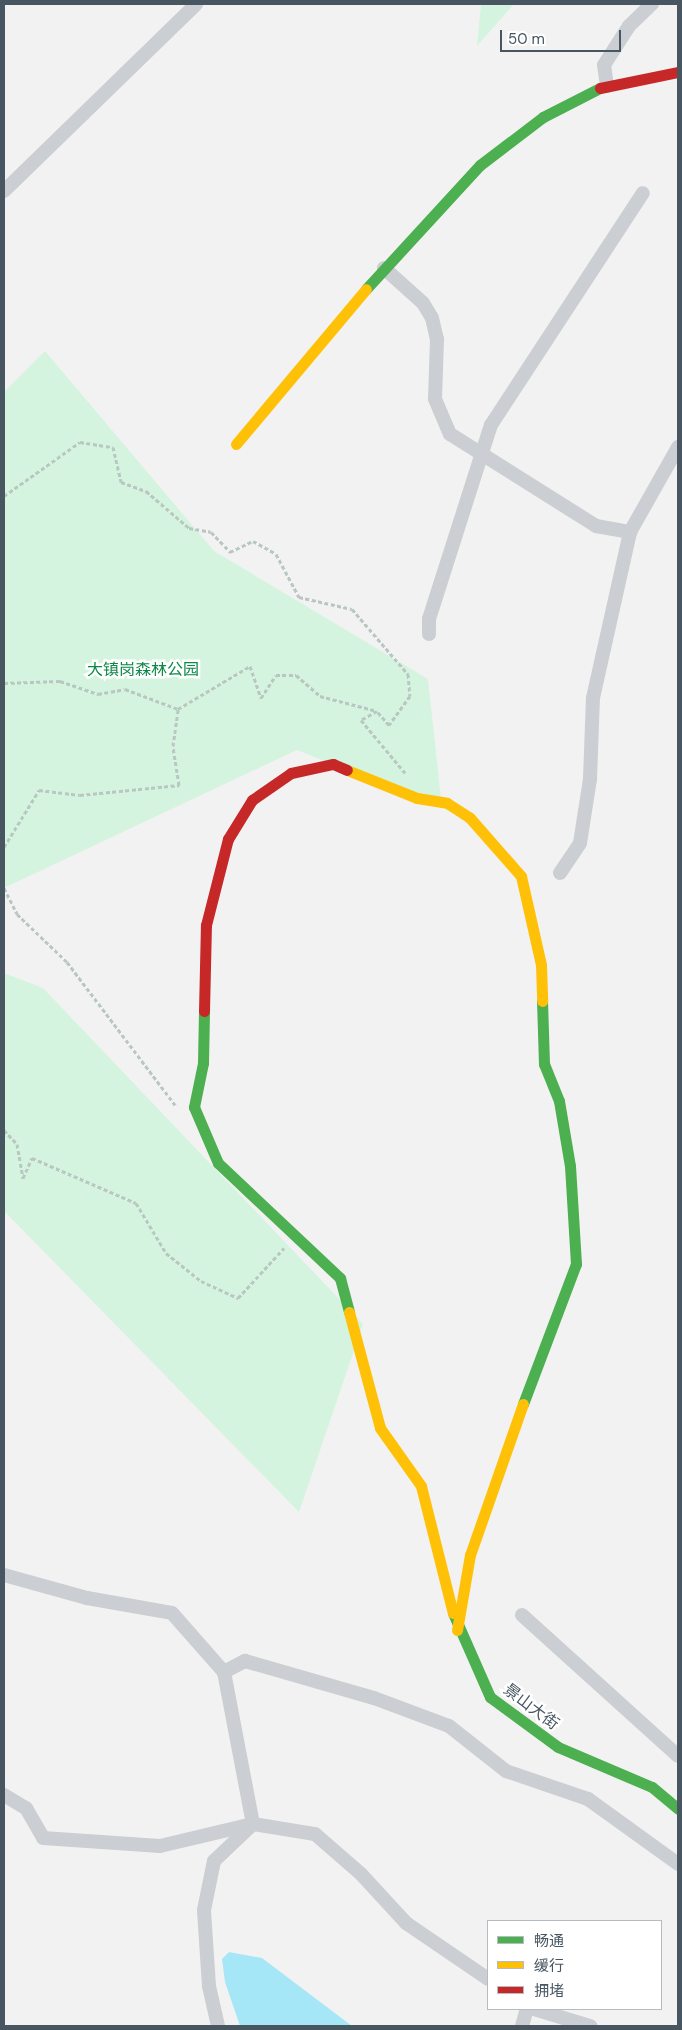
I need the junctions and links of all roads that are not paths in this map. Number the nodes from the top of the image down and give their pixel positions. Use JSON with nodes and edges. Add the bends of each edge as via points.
{"nodes":[{"id":1,"x":196,"y":4,"type":"edge"},
{"id":2,"x":652,"y":4,"type":"edge"},
{"id":3,"x":678,"y":72,"type":"edge"},
{"id":4,"x":607,"y":86,"type":"junction"},
{"id":5,"x":4,"y":191,"type":"edge"},
{"id":6,"x":643,"y":192,"type":"dead end"},
{"id":7,"x":384,"y":268,"type":"junction"},
{"id":8,"x":236,"y":444,"type":"dead end"},
{"id":9,"x":678,"y":447,"type":"edge"},
{"id":10,"x":479,"y":455,"type":"junction"},
{"id":11,"x":630,"y":532,"type":"junction"},
{"id":12,"x":429,"y":634,"type":"dead end"},
{"id":13,"x":560,"y":873,"type":"dead end"},
{"id":14,"x":4,"y":1575,"type":"edge"},
{"id":15,"x":522,"y":1616,"type":"dead end"},
{"id":16,"x":457,"y":1630,"type":"junction"},
{"id":17,"x":224,"y":1672,"type":"junction"},
{"id":18,"x":678,"y":1756,"type":"edge"},
{"id":19,"x":4,"y":1795,"type":"edge"},
{"id":20,"x":678,"y":1809,"type":"edge"},
{"id":21,"x":253,"y":1824,"type":"junction"},
{"id":22,"x":678,"y":1864,"type":"edge"},
{"id":23,"x":487,"y":1978,"type":"edge"},
{"id":24,"x":527,"y":2010,"type":"edge"},
{"id":25,"x":537,"y":2010,"type":"edge"},
{"id":26,"x":218,"y":2026,"type":"edge"},
{"id":27,"x":522,"y":2026,"type":"edge"},
{"id":28,"x":590,"y":2026,"type":"edge"}],
"edges":[{"from":1,"to":5,"type":"street"},
{"from":2,"to":4,"type":"street","via":[[629,26],[604,65]]},
{"from":3,"to":4,"type":"street"},
{"from":4,"to":7,"type":"street","via":[[543,117],[480,165]]},
{"from":6,"to":10,"type":"street","via":[[491,425]]},
{"from":7,"to":8,"type":"street"},
{"from":7,"to":10,"type":"street","via":[[423,303],[432,318],[437,339],[435,399],[439,417],[450,434]]},
{"from":9,"to":11,"type":"street"},
{"from":10,"to":11,"type":"street","via":[[596,526]]},
{"from":10,"to":12,"type":"street","via":[[429,619]]},
{"from":11,"to":13,"type":"street","via":[[593,698],[590,779],[580,843]]},
{"from":14,"to":17,"type":"street","via":[[87,1598],[172,1613]]},
{"from":15,"to":18,"type":"street"},
{"from":16,"to":16,"type":"street","name":"景山大街","via":[[420,1486],[380,1428],[340,1278],[218,1163],[194,1107],[203,1063],[206,925],[228,839],[252,800],[291,773],[333,764],[417,798],[447,803],[470,818],[521,876],[541,965],[544,1064],[559,1101],[570,1166],[576,1264],[494,1481],[470,1556]]},
{"from":16,"to":20,"type":"street","name":"景山大街","via":[[490,1697],[558,1747],[652,1787]]},
{"from":17,"to":21,"type":"street"},
{"from":17,"to":22,"type":"street","via":[[245,1661],[374,1698],[449,1726],[506,1771],[588,1798]]},
{"from":19,"to":21,"type":"street","via":[[26,1808],[43,1838],[160,1846]]},
{"from":21,"to":23,"type":"street","via":[[315,1834],[361,1874],[406,1923]]},
{"from":21,"to":26,"type":"street","via":[[214,1862],[204,1910],[209,1986]]},
{"from":24,"to":27,"type":"street"},
{"from":25,"to":28,"type":"street"}]}
